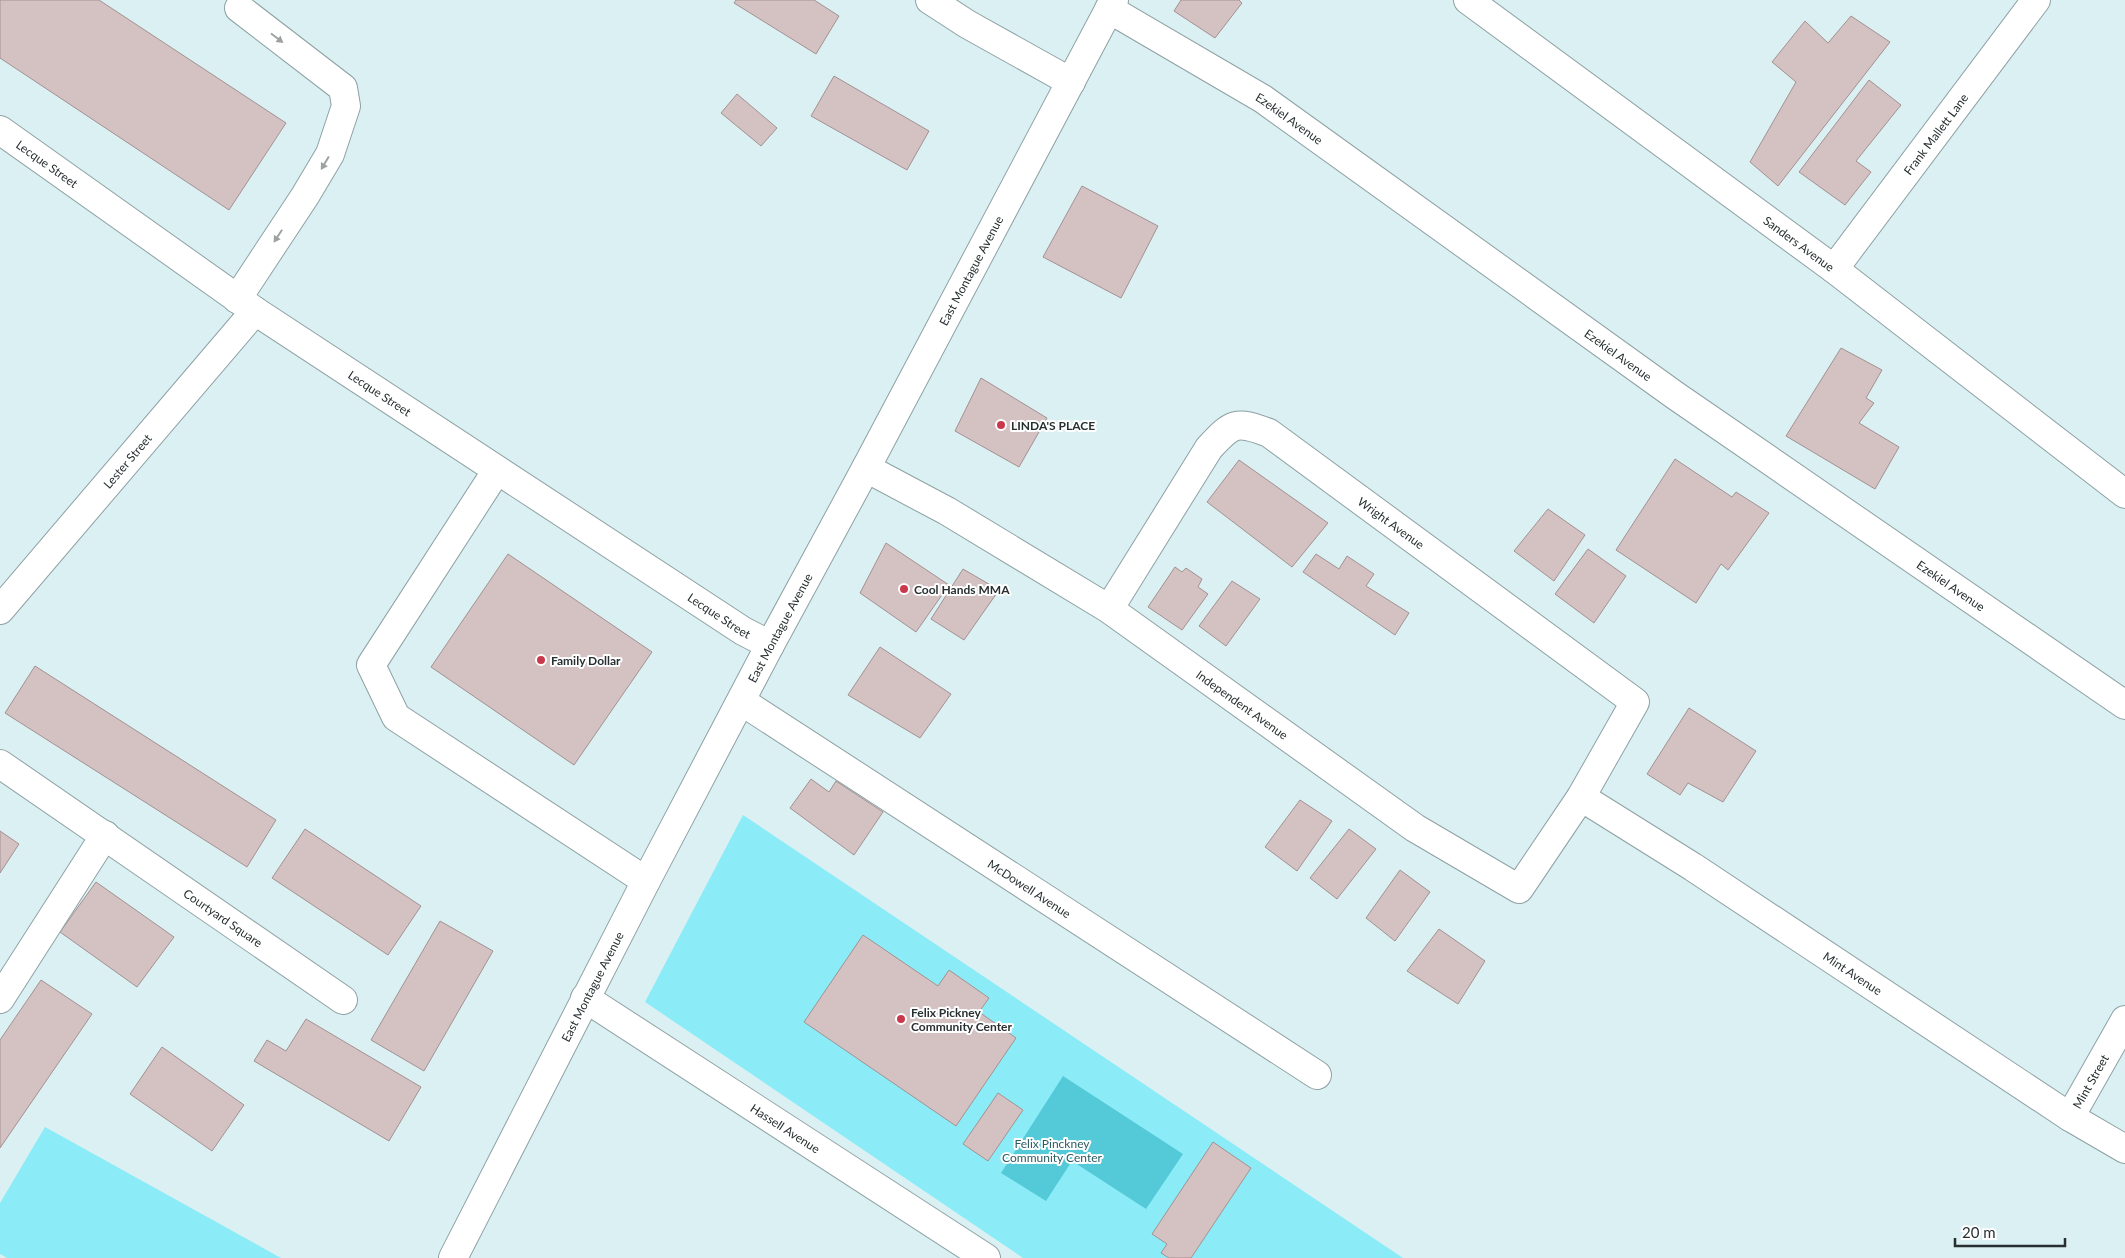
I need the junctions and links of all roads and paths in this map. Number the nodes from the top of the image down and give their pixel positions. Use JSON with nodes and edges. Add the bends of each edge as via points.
{"nodes":[{"id":1,"x":930,"y":0,"type":"edge"},
{"id":2,"x":1468,"y":0,"type":"edge"},
{"id":3,"x":2036,"y":0,"type":"edge"},
{"id":4,"x":238,"y":3,"type":"edge"},
{"id":5,"x":1112,"y":4,"type":"edge"},
{"id":6,"x":1071,"y":82,"type":"junction"},
{"id":7,"x":0,"y":130,"type":"edge"},
{"id":8,"x":1834,"y":269,"type":"junction"},
{"id":9,"x":246,"y":305,"type":"junction"},
{"id":10,"x":866,"y":468,"type":"junction"},
{"id":11,"x":497,"y":470,"type":"junction"},
{"id":12,"x":2125,"y":494,"type":"edge"},
{"id":13,"x":1109,"y":609,"type":"junction"},
{"id":14,"x":0,"y":610,"type":"edge"},
{"id":15,"x":770,"y":645,"type":"junction"},
{"id":16,"x":741,"y":701,"type":"junction"},
{"id":17,"x":2125,"y":705,"type":"edge"},
{"id":18,"x":0,"y":764,"type":"edge"},
{"id":19,"x":1581,"y":797,"type":"junction"},
{"id":20,"x":105,"y":835,"type":"junction"},
{"id":21,"x":646,"y":881,"type":"junction"},
{"id":22,"x":586,"y":998,"type":"junction"},
{"id":23,"x":0,"y":999,"type":"edge"},
{"id":24,"x":343,"y":1000,"type":"dead end"},
{"id":25,"x":2125,"y":1020,"type":"edge"},
{"id":26,"x":1317,"y":1075,"type":"dead end"},
{"id":27,"x":2070,"y":1117,"type":"junction"},
{"id":28,"x":2125,"y":1149,"type":"edge"},
{"id":29,"x":453,"y":1258,"type":"edge"},
{"id":30,"x":986,"y":1258,"type":"edge"}],
"edges":[{"from":1,"to":6,"type":"street"},
{"from":2,"to":8,"type":"street","name":"Sanders Avenue"},
{"from":3,"to":8,"type":"street","name":"Frank Mallett Lane"},
{"from":4,"to":9,"type":"street","name":"Lester Street","one_way":true,"via":[[343,88],[346,106],[330,154]]},
{"from":5,"to":6,"type":"street","name":"East Montague Avenue"},
{"from":5,"to":17,"type":"street","name":"Ezekiel Avenue","via":[[1263,99],[1676,396]]},
{"from":6,"to":10,"type":"street","name":"East Montague Avenue"},
{"from":7,"to":9,"type":"street","name":"Lecque Street"},
{"from":8,"to":12,"type":"street","name":"Sanders Avenue"},
{"from":9,"to":11,"type":"street","name":"Lecque Street"},
{"from":9,"to":14,"type":"street","name":"Lester Street"},
{"from":10,"to":13,"type":"street","name":"Independent Avenue","via":[[947,511]]},
{"from":10,"to":15,"type":"street","name":"East Montague Avenue"},
{"from":11,"to":15,"type":"street","name":"Lecque Street","via":[[743,631]]},
{"from":11,"to":21,"type":"street","via":[[371,665],[396,717]]},
{"from":13,"to":19,"type":"street","name":"Independent Avenue","via":[[1415,828],[1519,889]]},
{"from":13,"to":19,"type":"street","name":"Wright Avenue","via":[[1209,448],[1228,428],[1248,425],[1269,433],[1635,702]]},
{"from":15,"to":16,"type":"street","name":"East Montague Avenue"},
{"from":16,"to":21,"type":"street","name":"East Montague Avenue"},
{"from":16,"to":26,"type":"street","name":"McDowell Avenue"},
{"from":18,"to":20,"type":"street","name":"Courtyard Square"},
{"from":19,"to":27,"type":"street","name":"Mint Avenue","via":[[1693,866]]},
{"from":20,"to":23,"type":"street"},
{"from":20,"to":24,"type":"street","name":"Courtyard Square"},
{"from":21,"to":22,"type":"street","name":"East Montague Avenue"},
{"from":22,"to":29,"type":"street","name":"East Montague Avenue"},
{"from":22,"to":30,"type":"street","name":"Hassell Avenue"},
{"from":25,"to":27,"type":"street","name":"Mint Street"},
{"from":27,"to":28,"type":"street","name":"Mint Avenue"}]}
